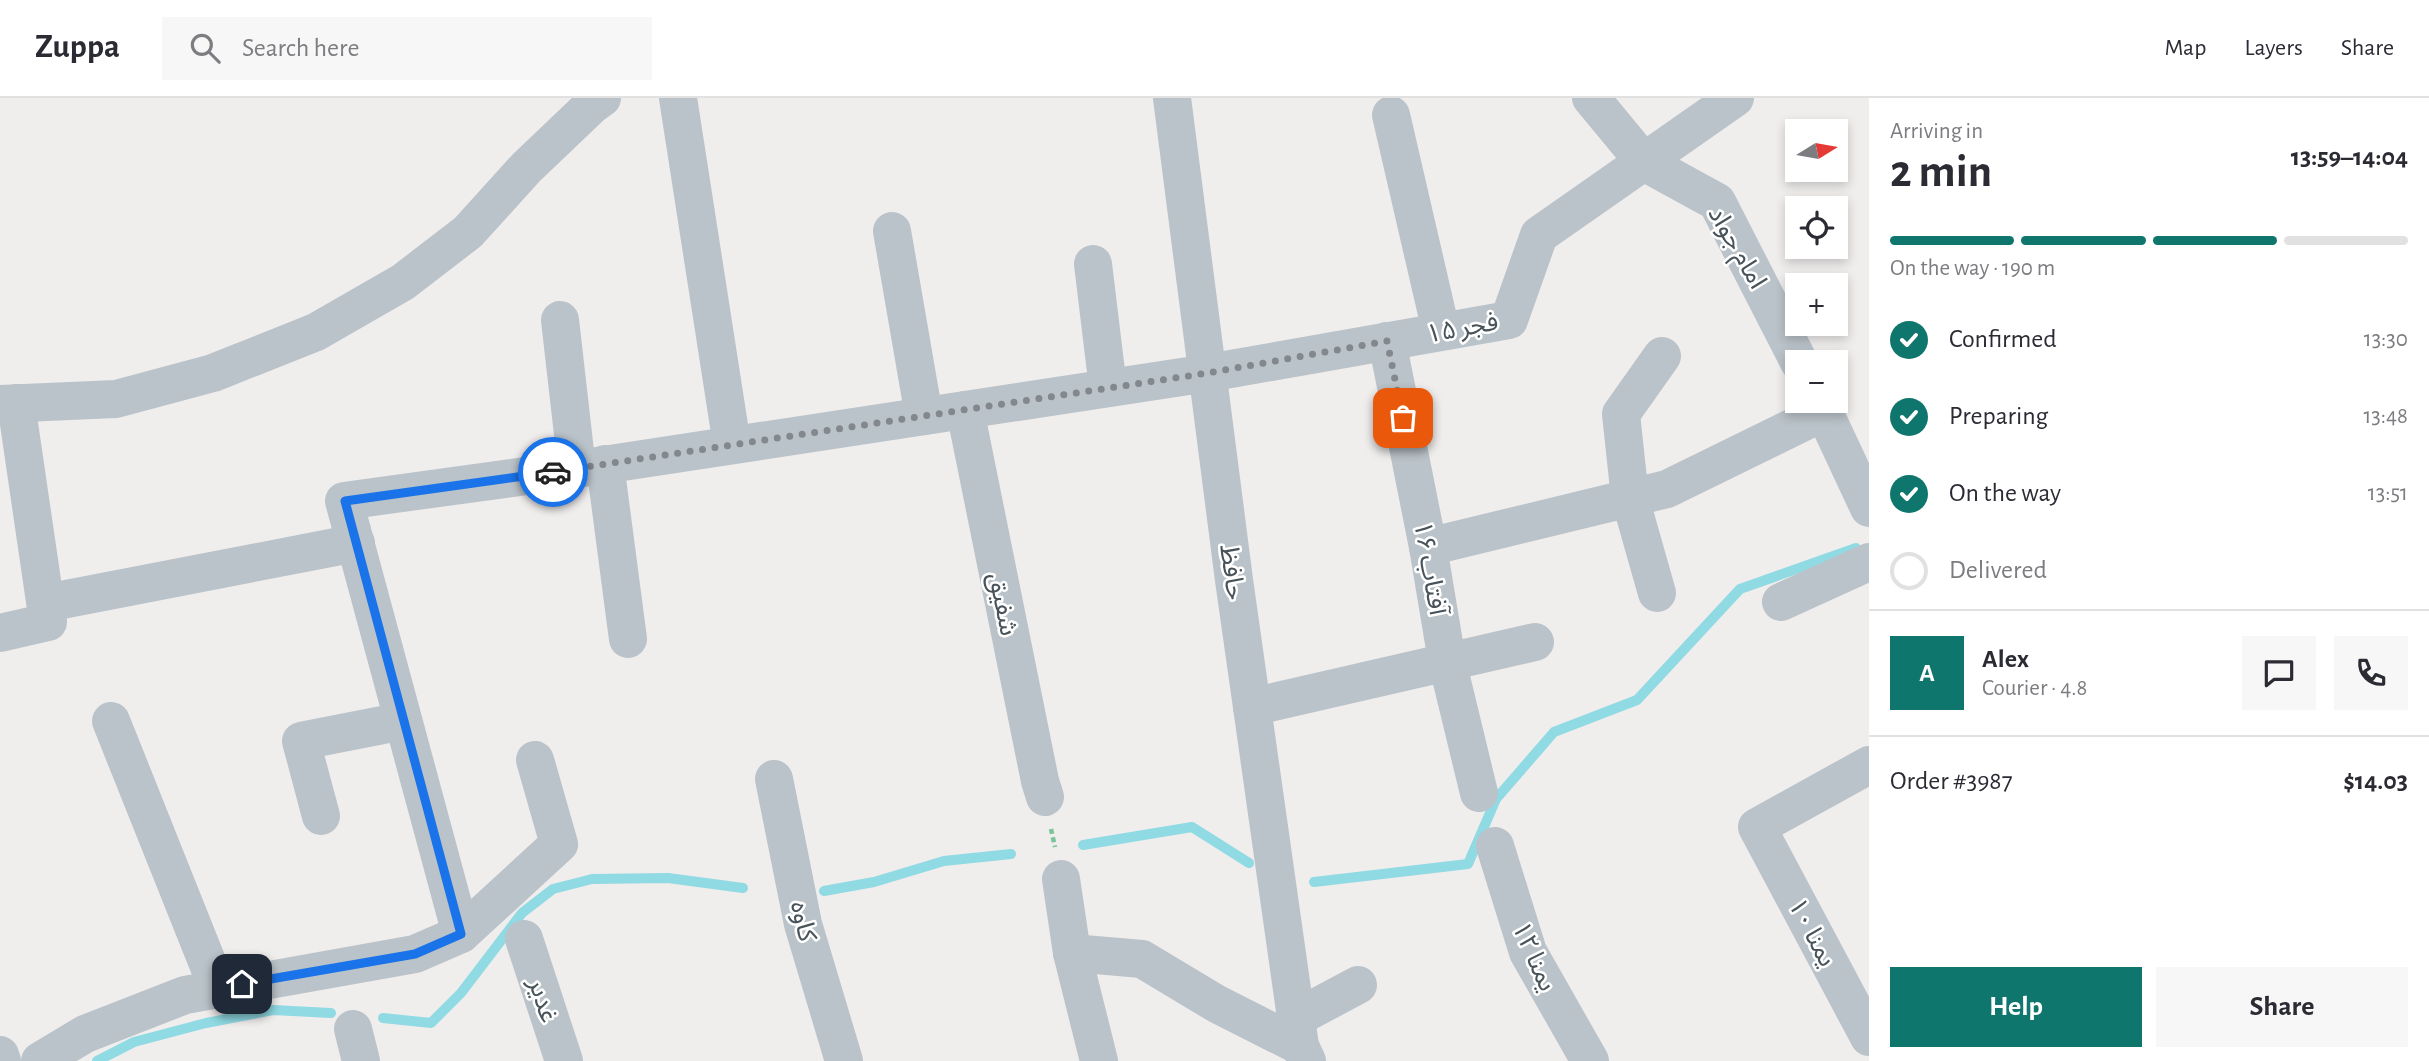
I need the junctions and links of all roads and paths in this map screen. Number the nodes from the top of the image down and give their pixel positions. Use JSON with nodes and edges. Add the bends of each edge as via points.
{"nodes":[{"id":1,"x":602,"y":98,"type":"edge"},
{"id":2,"x":678,"y":98,"type":"edge"},
{"id":3,"x":1172,"y":98,"type":"edge"},
{"id":4,"x":1591,"y":98,"type":"edge"},
{"id":5,"x":1731,"y":99,"type":"edge"},
{"id":6,"x":1391,"y":115,"type":"dead end"},
{"id":7,"x":1644,"y":162,"type":"junction"},
{"id":8,"x":892,"y":231,"type":"dead end"},
{"id":9,"x":1093,"y":264,"type":"dead end"},
{"id":10,"x":560,"y":320,"type":"dead end"},
{"id":11,"x":1441,"y":331,"type":"junction"},
{"id":12,"x":1387,"y":341,"type":"junction"},
{"id":13,"x":1793,"y":350,"type":"edge"},
{"id":14,"x":1662,"y":356,"type":"dead end"},
{"id":15,"x":1208,"y":373,"type":"junction"},
{"id":16,"x":1108,"y":388,"type":"junction"},
{"id":17,"x":8,"y":404,"type":"edge"},
{"id":18,"x":965,"y":410,"type":"junction"},
{"id":19,"x":1810,"y":413,"type":"edge"},
{"id":20,"x":1824,"y":413,"type":"edge"},
{"id":21,"x":923,"y":416,"type":"junction"},
{"id":22,"x":732,"y":445,"type":"junction"},
{"id":23,"x":591,"y":466,"type":"junction"},
{"id":24,"x":1630,"y":498,"type":"junction"},
{"id":25,"x":1869,"y":508,"type":"edge"},
{"id":26,"x":356,"y":543,"type":"junction"},
{"id":27,"x":1428,"y":547,"type":"junction"},
{"id":28,"x":1869,"y":562,"type":"edge"},
{"id":29,"x":1657,"y":593,"type":"dead end"},
{"id":30,"x":1781,"y":602,"type":"dead end"},
{"id":31,"x":46,"y":603,"type":"junction"},
{"id":32,"x":0,"y":633,"type":"edge"},
{"id":33,"x":628,"y":639,"type":"dead end"},
{"id":34,"x":1535,"y":642,"type":"dead end"},
{"id":35,"x":1447,"y":661,"type":"junction"},
{"id":36,"x":1252,"y":707,"type":"junction"},
{"id":37,"x":111,"y":721,"type":"dead end"},
{"id":38,"x":403,"y":721,"type":"junction"},
{"id":39,"x":536,"y":760,"type":"dead end"},
{"id":40,"x":1869,"y":765,"type":"edge"},
{"id":41,"x":774,"y":779,"type":"dead end"},
{"id":42,"x":1479,"y":793,"type":"dead end"},
{"id":43,"x":1045,"y":797,"type":"joint"},
{"id":44,"x":321,"y":816,"type":"dead end"},
{"id":45,"x":1495,"y":846,"type":"dead end"},
{"id":46,"x":1061,"y":879,"type":"joint"},
{"id":47,"x":461,"y":934,"type":"junction"},
{"id":48,"x":524,"y":939,"type":"dead end"},
{"id":49,"x":1072,"y":953,"type":"junction"},
{"id":50,"x":1358,"y":985,"type":"dead end"},
{"id":51,"x":218,"y":989,"type":"junction"},
{"id":52,"x":1869,"y":1037,"type":"edge"},
{"id":53,"x":1301,"y":1042,"type":"edge"},
{"id":54,"x":0,"y":1055,"type":"edge"},
{"id":55,"x":2,"y":1061,"type":"edge"},
{"id":56,"x":40,"y":1061,"type":"edge"},
{"id":57,"x":564,"y":1061,"type":"edge"},
{"id":58,"x":844,"y":1061,"type":"edge"},
{"id":59,"x":1099,"y":1061,"type":"edge"},
{"id":60,"x":1590,"y":1061,"type":"edge"}],
"edges":[{"from":1,"to":17,"type":"street","via":[[526,168],[468,232],[404,282],[316,332],[213,373],[116,399]]},
{"from":2,"to":22,"type":"street"},
{"from":3,"to":15,"type":"street","name":"حافظ"},
{"from":4,"to":7,"type":"street","name":"امام جواد"},
{"from":5,"to":7,"type":"street","name":"فجر ۱۵"},
{"from":6,"to":11,"type":"street"},
{"from":7,"to":11,"type":"street","name":"فجر ۱۵","via":[[1539,236],[1509,320]]},
{"from":7,"to":13,"type":"street","name":"امام جواد","via":[[1717,202]]},
{"from":8,"to":21,"type":"street"},
{"from":9,"to":16,"type":"street"},
{"from":10,"to":23,"type":"street"},
{"from":11,"to":12,"type":"street","name":"فجر ۱۵"},
{"from":12,"to":15,"type":"street","name":"فجر ۱۵"},
{"from":12,"to":27,"type":"street","name":"آفتاب ۱۶"},
{"from":14,"to":24,"type":"street","via":[[1621,414]]},
{"from":15,"to":16,"type":"street","name":"فجر ۱۵"},
{"from":15,"to":36,"type":"street","name":"حافظ"},
{"from":16,"to":18,"type":"street","name":"فجر ۱۵"},
{"from":17,"to":31,"type":"street"},
{"from":18,"to":21,"type":"street","name":"فجر ۱۵"},
{"from":18,"to":43,"type":"street","name":"شفیق"},
{"from":19,"to":24,"type":"street","via":[[1667,489]]},
{"from":20,"to":25,"type":"street"},
{"from":21,"to":22,"type":"street","name":"فجر ۱۵"},
{"from":22,"to":23,"type":"street","name":"فجر ۱۵"},
{"from":23,"to":26,"type":"street","name":"فجر ۱۵","via":[[345,501]]},
{"from":23,"to":33,"type":"street"},
{"from":24,"to":27,"type":"street"},
{"from":24,"to":29,"type":"street"},
{"from":26,"to":31,"type":"street"},
{"from":26,"to":38,"type":"street"},
{"from":27,"to":35,"type":"street","name":"آفتاب ۱۶"},
{"from":28,"to":30,"type":"street"},
{"from":31,"to":32,"type":"street","via":[[48,622]]},
{"from":34,"to":35,"type":"street"},
{"from":35,"to":36,"type":"street"},
{"from":35,"to":42,"type":"street","name":"آفتاب ۱۶"},
{"from":36,"to":53,"type":"street","name":"حافظ"},
{"from":37,"to":51,"type":"street"},
{"from":38,"to":44,"type":"street","via":[[301,741]]},
{"from":38,"to":47,"type":"street"},
{"from":39,"to":47,"type":"street","via":[[559,844]]},
{"from":40,"to":52,"type":"street","name":"یمنا ۱۰","via":[[1757,827]]},
{"from":41,"to":58,"type":"street","name":"کاوه","via":[[803,924]]},
{"from":43,"to":46,"type":"path"},
{"from":45,"to":60,"type":"street","name":"یمنا ۱۲","via":[[1528,952]]},
{"from":46,"to":49,"type":"street"},
{"from":47,"to":51,"type":"street","via":[[415,954]]},
{"from":48,"to":57,"type":"street","name":"غدیر"},
{"from":49,"to":53,"type":"street","via":[[1142,959],[1217,1004]]},
{"from":49,"to":59,"type":"street"},
{"from":50,"to":53,"type":"street"},
{"from":51,"to":56,"type":"street","via":[[185,995],[85,1034]]},
{"from":54,"to":55,"type":"street"}]}
